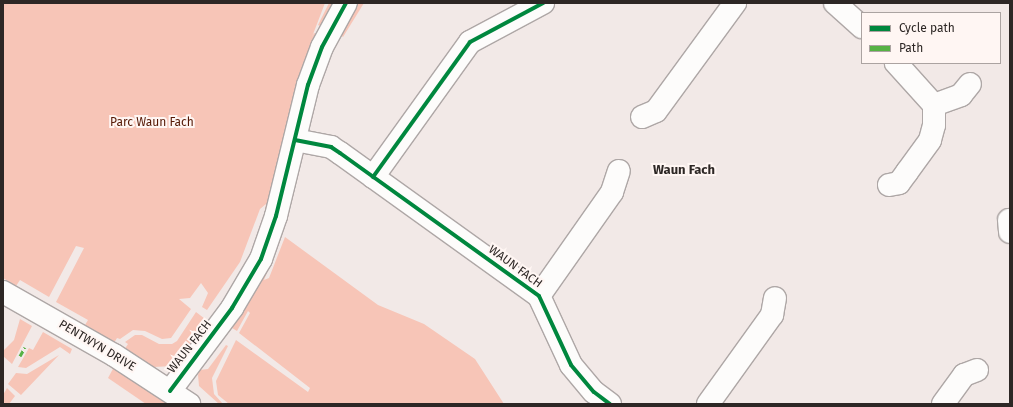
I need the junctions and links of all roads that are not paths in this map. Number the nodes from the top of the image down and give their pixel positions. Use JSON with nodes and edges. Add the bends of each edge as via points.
{"nodes":[{"id":1,"x":346,"y":3,"type":"edge"},
{"id":2,"x":543,"y":3,"type":"edge"},
{"id":3,"x":735,"y":3,"type":"edge"},
{"id":4,"x":835,"y":3,"type":"edge"},
{"id":5,"x":861,"y":26,"type":"edge"},
{"id":6,"x":897,"y":64,"type":"edge"},
{"id":7,"x":970,"y":84,"type":"dead end"},
{"id":8,"x":934,"y":105,"type":"junction"},
{"id":9,"x":642,"y":117,"type":"dead end"},
{"id":10,"x":295,"y":140,"type":"junction"},
{"id":11,"x":619,"y":171,"type":"dead end"},
{"id":12,"x":373,"y":177,"type":"junction"},
{"id":13,"x":889,"y":185,"type":"dead end"},
{"id":14,"x":3,"y":292,"type":"edge"},
{"id":15,"x":539,"y":296,"type":"junction"},
{"id":16,"x":775,"y":298,"type":"dead end"},
{"id":17,"x":977,"y":370,"type":"dead end"},
{"id":18,"x":170,"y":391,"type":"junction"},
{"id":19,"x":190,"y":404,"type":"edge"},
{"id":20,"x":610,"y":404,"type":"edge"},
{"id":21,"x":708,"y":404,"type":"edge"},
{"id":22,"x":943,"y":404,"type":"edge"}],
"edges":[{"from":1,"to":10,"type":"street","name":"WAUN FACH","via":[[314,66]]},
{"from":2,"to":12,"type":"street","via":[[470,42]]},
{"from":3,"to":9,"type":"street","via":[[656,111]]},
{"from":4,"to":5,"type":"street"},
{"from":6,"to":8,"type":"street"},
{"from":7,"to":8,"type":"street","via":[[961,95]]},
{"from":8,"to":13,"type":"street","via":[[934,125],[930,140],[899,183]]},
{"from":10,"to":12,"type":"street","name":"WAUN FACH","via":[[332,147]]},
{"from":10,"to":18,"type":"street","name":"WAUN FACH","via":[[276,216],[261,260],[232,308]]},
{"from":11,"to":15,"type":"street","name":"WAUN FACH","via":[[612,192]]},
{"from":12,"to":15,"type":"street","name":"WAUN FACH"},
{"from":14,"to":18,"type":"street","name":"PENTWYN DRIVE","via":[[81,335]]},
{"from":15,"to":20,"type":"street","name":"WAUN FACH","via":[[571,365],[594,392]]},
{"from":16,"to":21,"type":"street","via":[[772,315]]},
{"from":17,"to":22,"type":"street","via":[[964,375]]},
{"from":18,"to":19,"type":"street","name":"PENTWYN DRIVE"}]}
